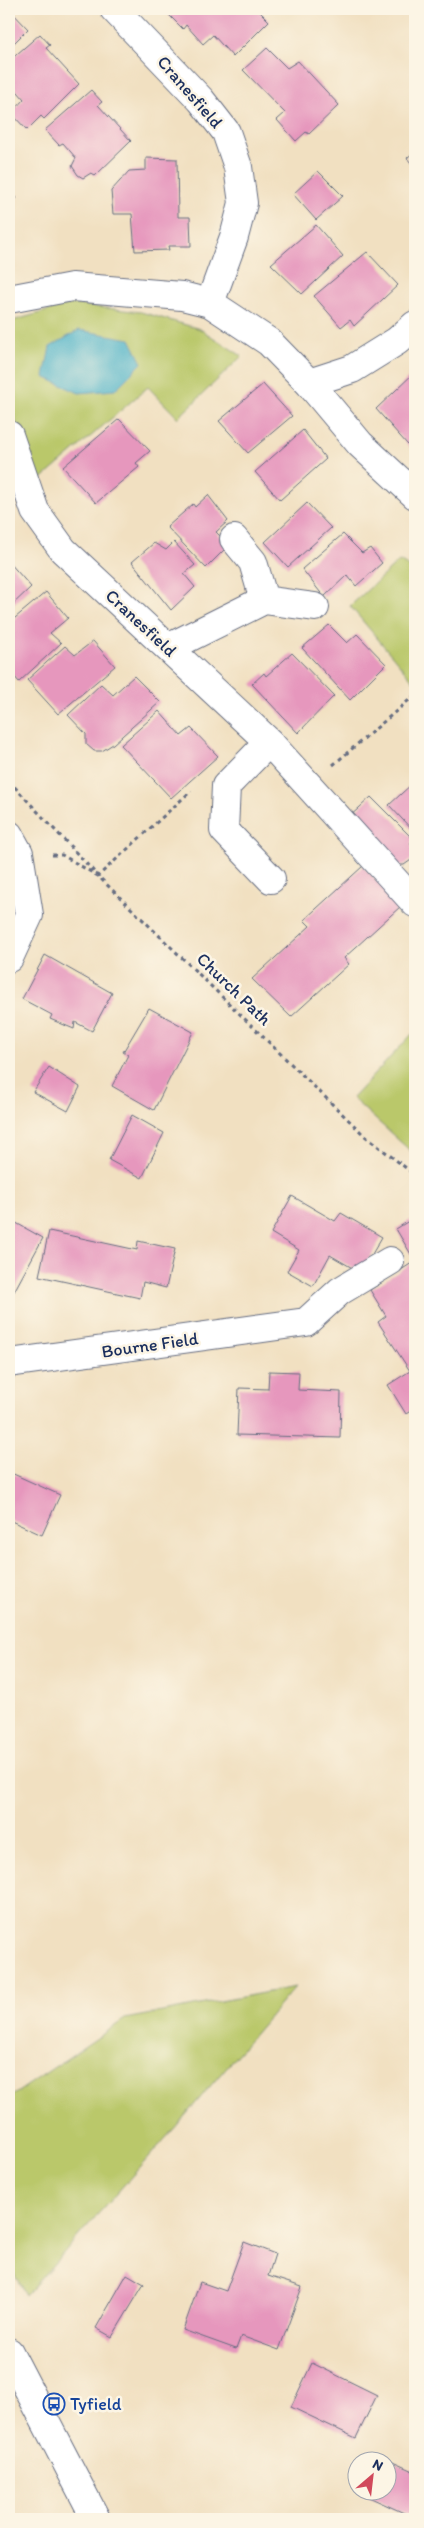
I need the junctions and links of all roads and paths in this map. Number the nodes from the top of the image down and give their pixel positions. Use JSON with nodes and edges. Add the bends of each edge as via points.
{"nodes":[{"id":1,"x":114,"y":9,"type":"edge"},
{"id":2,"x":9,"y":299,"type":"edge"},
{"id":3,"x":210,"y":303,"type":"junction"},
{"id":4,"x":415,"y":324,"type":"edge"},
{"id":5,"x":309,"y":383,"type":"junction"},
{"id":6,"x":9,"y":435,"type":"edge"},
{"id":7,"x":415,"y":495,"type":"edge"},
{"id":8,"x":249,"y":546,"type":"dead end"},
{"id":9,"x":264,"y":600,"type":"junction"},
{"id":10,"x":315,"y":607,"type":"dead end"},
{"id":11,"x":168,"y":648,"type":"junction"},
{"id":12,"x":415,"y":695,"type":"edge"},
{"id":13,"x":269,"y":742,"type":"junction"},
{"id":14,"x":9,"y":781,"type":"edge"},
{"id":15,"x":308,"y":786,"type":"junction"},
{"id":16,"x":194,"y":789,"type":"dead end"},
{"id":17,"x":14,"y":844,"type":"edge"},
{"id":18,"x":98,"y":876,"type":"junction"},
{"id":19,"x":271,"y":879,"type":"dead end"},
{"id":20,"x":415,"y":902,"type":"edge"},
{"id":21,"x":9,"y":958,"type":"edge"},
{"id":22,"x":415,"y":1175,"type":"edge"},
{"id":23,"x":390,"y":1261,"type":"dead end"},
{"id":24,"x":9,"y":1364,"type":"edge"},
{"id":25,"x":9,"y":2352,"type":"edge"},
{"id":26,"x":96,"y":2519,"type":"edge"}],
"edges":[{"from":1,"to":3,"type":"street","name":"Cranesfield","via":[[201,100],[226,132],[238,167],[243,203]]},
{"from":2,"to":3,"type":"street","via":[[72,287],[182,296]]},
{"from":3,"to":5,"type":"street","via":[[269,342]]},
{"from":4,"to":5,"type":"street","via":[[397,341],[352,369]]},
{"from":5,"to":7,"type":"street","via":[[360,444]]},
{"from":6,"to":11,"type":"street","name":"Cranesfield","via":[[35,511],[63,550]]},
{"from":8,"to":9,"type":"street"},
{"from":9,"to":10,"type":"street"},
{"from":9,"to":11,"type":"street"},
{"from":11,"to":13,"type":"street","name":"Cranesfield"},
{"from":12,"to":15,"type":"path"},
{"from":13,"to":15,"type":"street","name":"Cranesfield"},
{"from":13,"to":19,"type":"street","via":[[226,786],[224,830]]},
{"from":14,"to":18,"type":"path"},
{"from":15,"to":20,"type":"street","name":"Cranesfield"},
{"from":16,"to":18,"type":"path"},
{"from":17,"to":18,"type":"path","name":"Church Path","via":[[62,855]]},
{"from":17,"to":21,"type":"street","via":[[29,915]]},
{"from":18,"to":22,"type":"path","name":"Church Path","via":[[365,1136]]},
{"from":23,"to":24,"type":"street","name":"Bourne Field","via":[[340,1290],[306,1322]]},
{"from":25,"to":26,"type":"street"}]}
